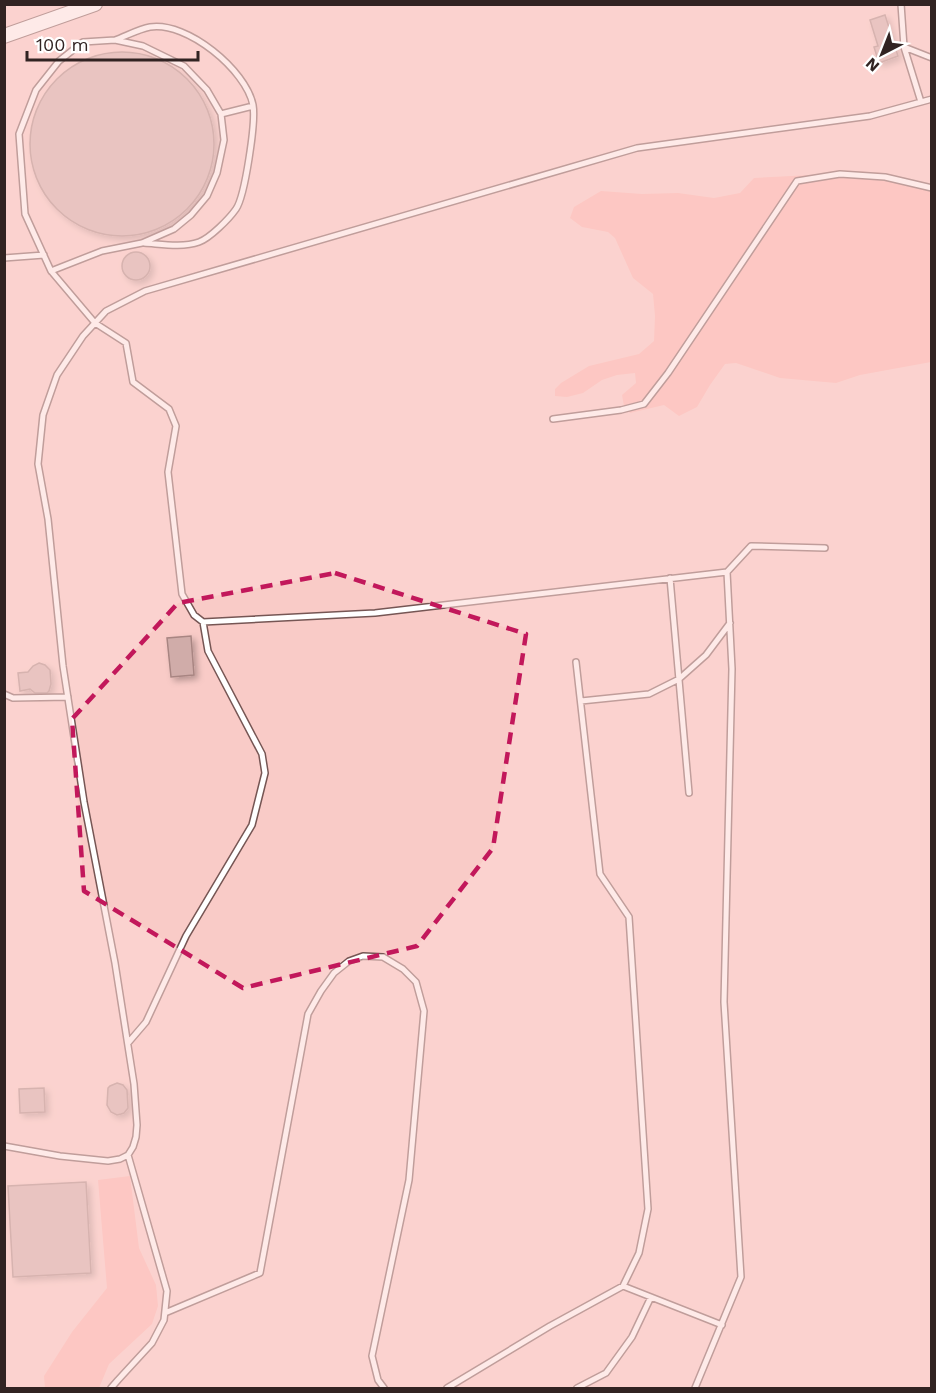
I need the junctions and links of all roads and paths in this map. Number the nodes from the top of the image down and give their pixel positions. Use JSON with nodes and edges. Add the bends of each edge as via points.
{"nodes":[{"id":1,"x":95,"y":4,"type":"edge"},
{"id":2,"x":901,"y":4,"type":"edge"},
{"id":3,"x":4,"y":36,"type":"edge"},
{"id":4,"x":115,"y":40,"type":"junction"},
{"id":5,"x":904,"y":47,"type":"junction"},
{"id":6,"x":932,"y":58,"type":"edge"},
{"id":7,"x":932,"y":99,"type":"edge"},
{"id":8,"x":921,"y":102,"type":"junction"},
{"id":9,"x":253,"y":106,"type":"junction"},
{"id":10,"x":220,"y":114,"type":"junction"},
{"id":11,"x":932,"y":188,"type":"edge"},
{"id":12,"x":142,"y":243,"type":"junction"},
{"id":13,"x":44,"y":255,"type":"junction"},
{"id":14,"x":4,"y":258,"type":"edge"},
{"id":15,"x":51,"y":271,"type":"junction"},
{"id":16,"x":95,"y":322,"type":"junction"},
{"id":17,"x":553,"y":419,"type":"dead end"},
{"id":18,"x":825,"y":548,"type":"dead end"},
{"id":19,"x":728,"y":572,"type":"junction"},
{"id":20,"x":670,"y":578,"type":"junction"},
{"id":21,"x":203,"y":622,"type":"junction"},
{"id":22,"x":730,"y":623,"type":"junction"},
{"id":23,"x":576,"y":662,"type":"dead end"},
{"id":24,"x":679,"y":679,"type":"junction"},
{"id":25,"x":4,"y":694,"type":"edge"},
{"id":26,"x":68,"y":697,"type":"junction"},
{"id":27,"x":581,"y":702,"type":"junction"},
{"id":28,"x":690,"y":793,"type":"dead end"},
{"id":29,"x":128,"y":1043,"type":"junction"},
{"id":30,"x":4,"y":1146,"type":"edge"},
{"id":31,"x":128,"y":1155,"type":"junction"},
{"id":32,"x":623,"y":1286,"type":"junction"},
{"id":33,"x":651,"y":1297,"type":"junction"},
{"id":34,"x":165,"y":1312,"type":"junction"},
{"id":35,"x":722,"y":1325,"type":"junction"},
{"id":36,"x":449,"y":1388,"type":"edge"},
{"id":37,"x":111,"y":1389,"type":"edge"},
{"id":38,"x":384,"y":1389,"type":"edge"},
{"id":39,"x":577,"y":1389,"type":"edge"},
{"id":40,"x":695,"y":1389,"type":"edge"}],
"edges":[{"from":1,"to":3,"type":"main road"},
{"from":2,"to":5,"type":"lane"},
{"from":4,"to":9,"type":"lane","via":[[150,27],[175,29],[202,42],[225,62],[244,83]]},
{"from":4,"to":10,"type":"lane","via":[[143,46],[184,66],[207,90]]},
{"from":4,"to":13,"type":"lane","via":[[82,42],[59,61],[36,90],[19,134],[25,214]]},
{"from":5,"to":6,"type":"lane"},
{"from":5,"to":8,"type":"lane"},
{"from":7,"to":8,"type":"lane"},
{"from":8,"to":16,"type":"lane","via":[[870,116],[637,148],[145,291],[106,311]]},
{"from":9,"to":10,"type":"lane"},
{"from":9,"to":12,"type":"lane","via":[[244,190],[237,208],[200,242]]},
{"from":10,"to":12,"type":"lane","via":[[224,140],[207,196],[174,229]]},
{"from":11,"to":17,"type":"lane","via":[[885,177],[840,174],[797,182],[645,404]]},
{"from":12,"to":15,"type":"lane","via":[[102,251]]},
{"from":13,"to":14,"type":"lane"},
{"from":13,"to":15,"type":"lane"},
{"from":15,"to":16,"type":"lane"},
{"from":16,"to":21,"type":"lane","via":[[126,343],[134,382],[169,409],[176,426],[168,472],[182,594]]},
{"from":16,"to":26,"type":"lane","via":[[57,375],[43,415],[38,464]]},
{"from":18,"to":19,"type":"lane","via":[[751,546]]},
{"from":19,"to":20,"type":"lane"},
{"from":19,"to":22,"type":"lane"},
{"from":20,"to":21,"type":"lane","via":[[375,613]]},
{"from":20,"to":24,"type":"lane"},
{"from":21,"to":29,"type":"lane","via":[[208,651],[262,754],[265,773],[252,825],[186,936],[146,1022]]},
{"from":22,"to":24,"type":"lane","via":[[706,655]]},
{"from":22,"to":35,"type":"lane","via":[[724,1002],[741,1277]]},
{"from":23,"to":27,"type":"lane"},
{"from":24,"to":27,"type":"lane","via":[[650,694]]},
{"from":24,"to":28,"type":"lane"},
{"from":25,"to":26,"type":"lane","via":[[13,698]]},
{"from":26,"to":29,"type":"lane"},
{"from":27,"to":32,"type":"lane","via":[[600,874],[629,917],[648,1209],[639,1253]]},
{"from":29,"to":31,"type":"lane","via":[[137,1125]]},
{"from":30,"to":31,"type":"lane","via":[[108,1161]]},
{"from":31,"to":34,"type":"lane","via":[[167,1292]]},
{"from":32,"to":33,"type":"lane"},
{"from":32,"to":36,"type":"lane"},
{"from":33,"to":35,"type":"lane"},
{"from":33,"to":39,"type":"lane","via":[[633,1337],[606,1373]]},
{"from":34,"to":37,"type":"lane","via":[[152,1343]]},
{"from":34,"to":38,"type":"lane","via":[[260,1273],[308,1014],[327,982],[349,961],[363,956],[383,957],[416,982],[424,1011],[409,1180],[372,1356]]},
{"from":35,"to":40,"type":"lane"}]}
